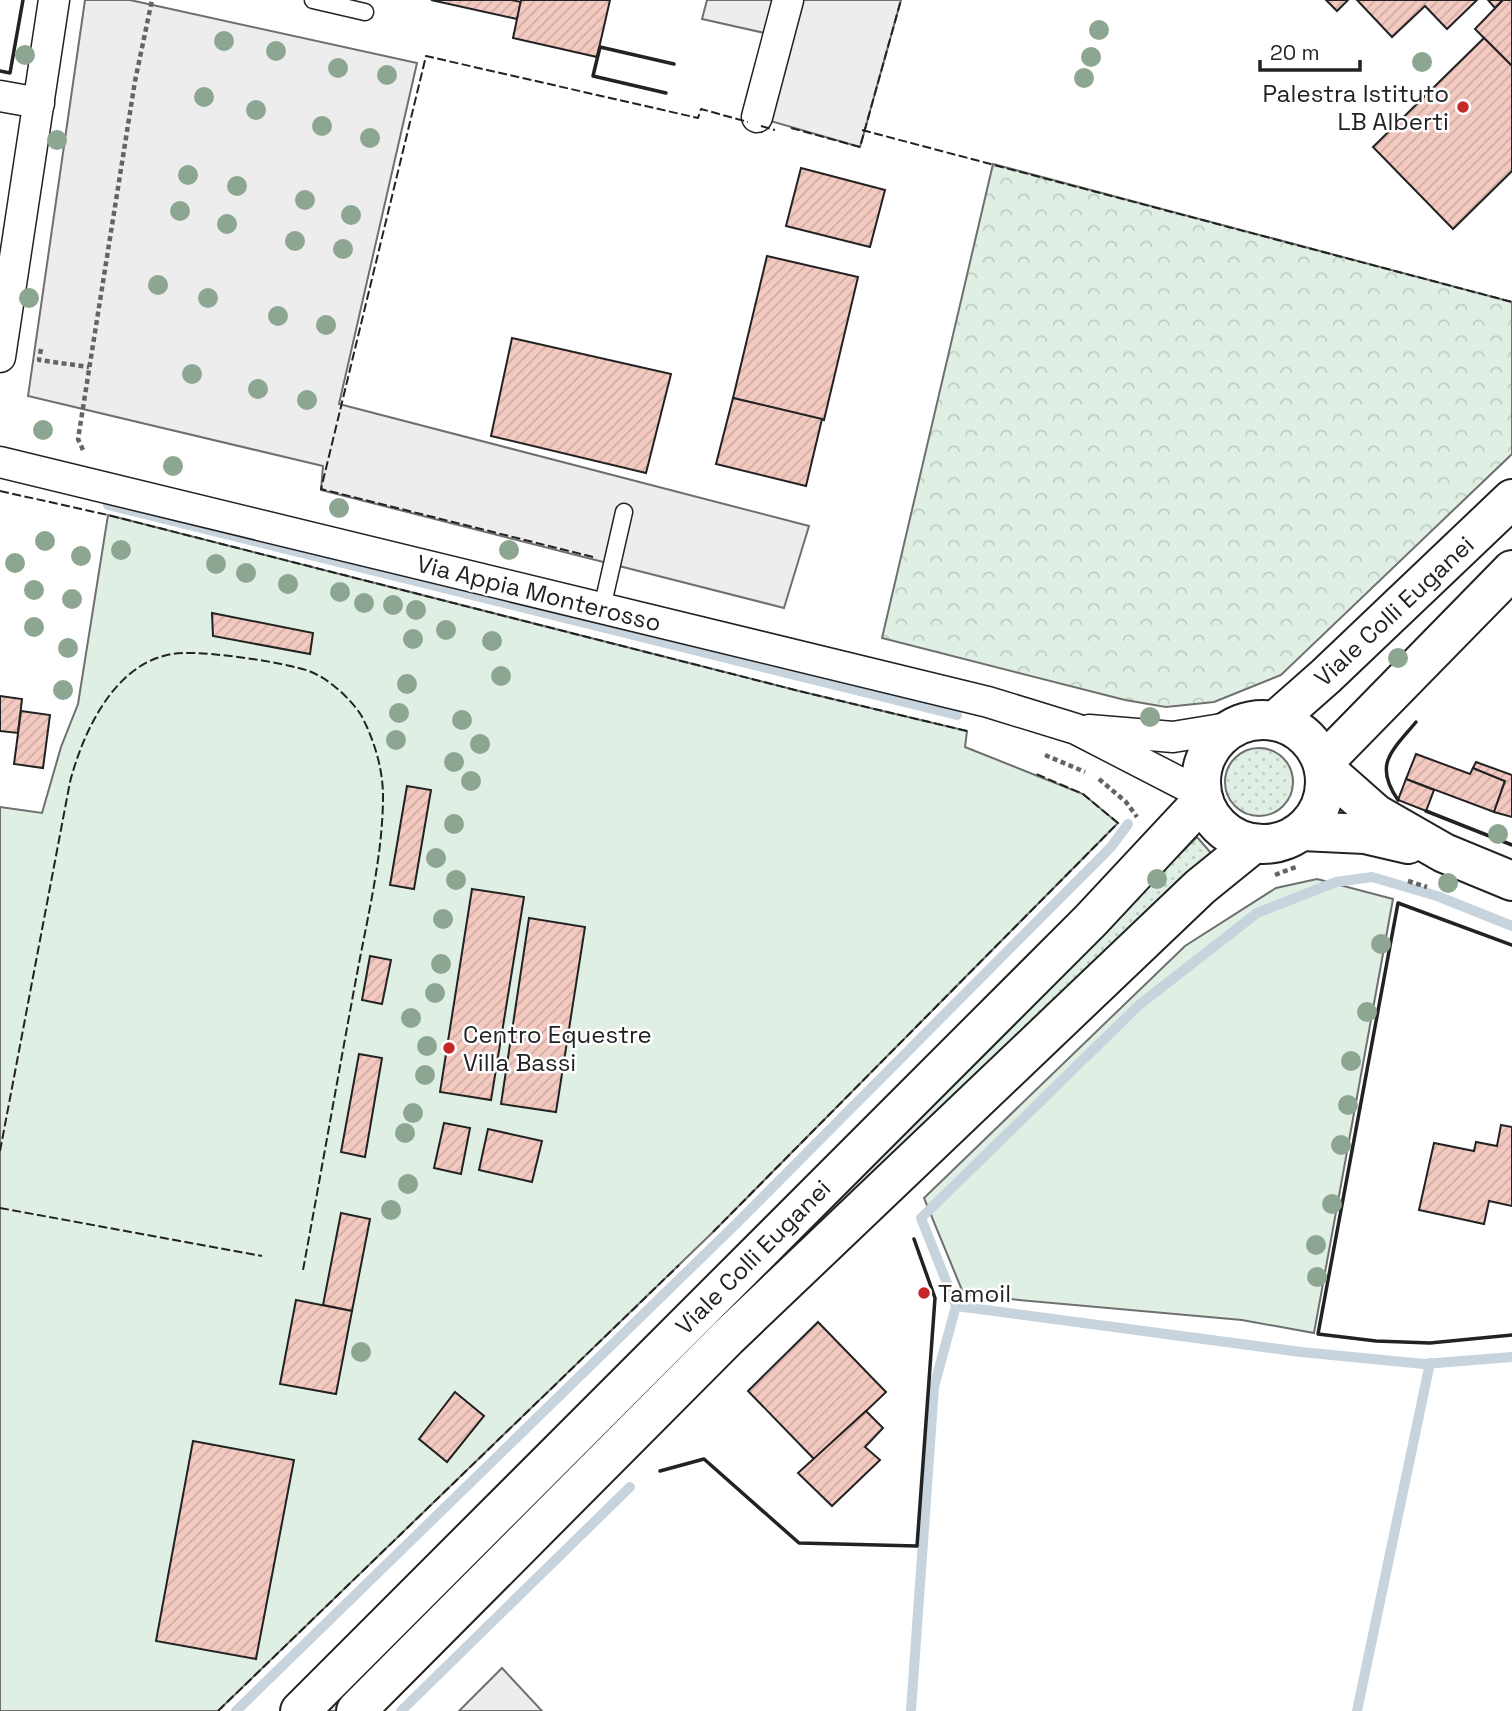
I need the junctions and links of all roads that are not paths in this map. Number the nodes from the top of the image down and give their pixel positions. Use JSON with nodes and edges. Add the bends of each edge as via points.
{"nodes":[{"id":1,"x":54,"y":0,"type":"edge"},
{"id":2,"x":313,"y":0,"type":"edge"},
{"id":3,"x":788,"y":0,"type":"edge"},
{"id":4,"x":365,"y":12,"type":"dead end"},
{"id":5,"x":0,"y":96,"type":"edge"},
{"id":6,"x":39,"y":103,"type":"junction"},
{"id":7,"x":757,"y":117,"type":"dead end"},
{"id":8,"x":0,"y":357,"type":"edge"},
{"id":9,"x":0,"y":462,"type":"edge"},
{"id":10,"x":1512,"y":499,"type":"edge"},
{"id":11,"x":624,"y":512,"type":"dead end"},
{"id":12,"x":1512,"y":570,"type":"edge"},
{"id":13,"x":602,"y":608,"type":"junction"},
{"id":14,"x":1275,"y":721,"type":"junction"},
{"id":15,"x":1234,"y":727,"type":"junction"},
{"id":16,"x":1076,"y":729,"type":"junction"},
{"id":17,"x":1323,"y":766,"type":"junction"},
{"id":18,"x":1203,"y":797,"type":"junction"},
{"id":19,"x":1302,"y":831,"type":"junction"},
{"id":20,"x":1253,"y":844,"type":"junction"},
{"id":21,"x":1444,"y":853,"type":"junction"},
{"id":22,"x":1512,"y":881,"type":"edge"},
{"id":23,"x":300,"y":1711,"type":"edge"},
{"id":24,"x":355,"y":1711,"type":"edge"}],
"edges":[{"from":1,"to":6,"type":"street"},
{"from":2,"to":4,"type":"lane"},
{"from":3,"to":7,"type":"street"},
{"from":5,"to":6,"type":"street"},
{"from":6,"to":8,"type":"street"},
{"from":9,"to":13,"type":"street","name":"Via Appia Monterosso"},
{"from":10,"to":14,"type":"main road","name":"Viale Colli Euganei"},
{"from":11,"to":13,"type":"lane"},
{"from":12,"to":17,"type":"main road","name":"Viale Colli Euganei"},
{"from":13,"to":16,"type":"street","name":"Via Appia Monterosso","via":[[988,702]]},
{"from":14,"to":15,"type":"main road","via":[[1254,720]]},
{"from":14,"to":17,"type":"main road","via":[[1305,736]]},
{"from":15,"to":16,"type":"street","name":"Via Appia Monterosso","via":[[1173,737]]},
{"from":15,"to":18,"type":"main road","via":[[1218,738],[1207,755],[1201,774]]},
{"from":16,"to":18,"type":"street","name":"Via Appia Monterosso"},
{"from":17,"to":19,"type":"main road","via":[[1322,803]]},
{"from":17,"to":21,"type":"main road","via":[[1376,814]]},
{"from":18,"to":20,"type":"main road","via":[[1222,829]]},
{"from":18,"to":23,"type":"main road","name":"Viale Colli Euganei","via":[[1091,920]]},
{"from":19,"to":20,"type":"main road","name":"Viale Colli Euganei","via":[[1270,844]]},
{"from":19,"to":21,"type":"main road","via":[[1365,834]]},
{"from":20,"to":24,"type":"main road","name":"Viale Colli Euganei","via":[[1200,887],[728,1337]]},
{"from":21,"to":22,"type":"main road"}]}
